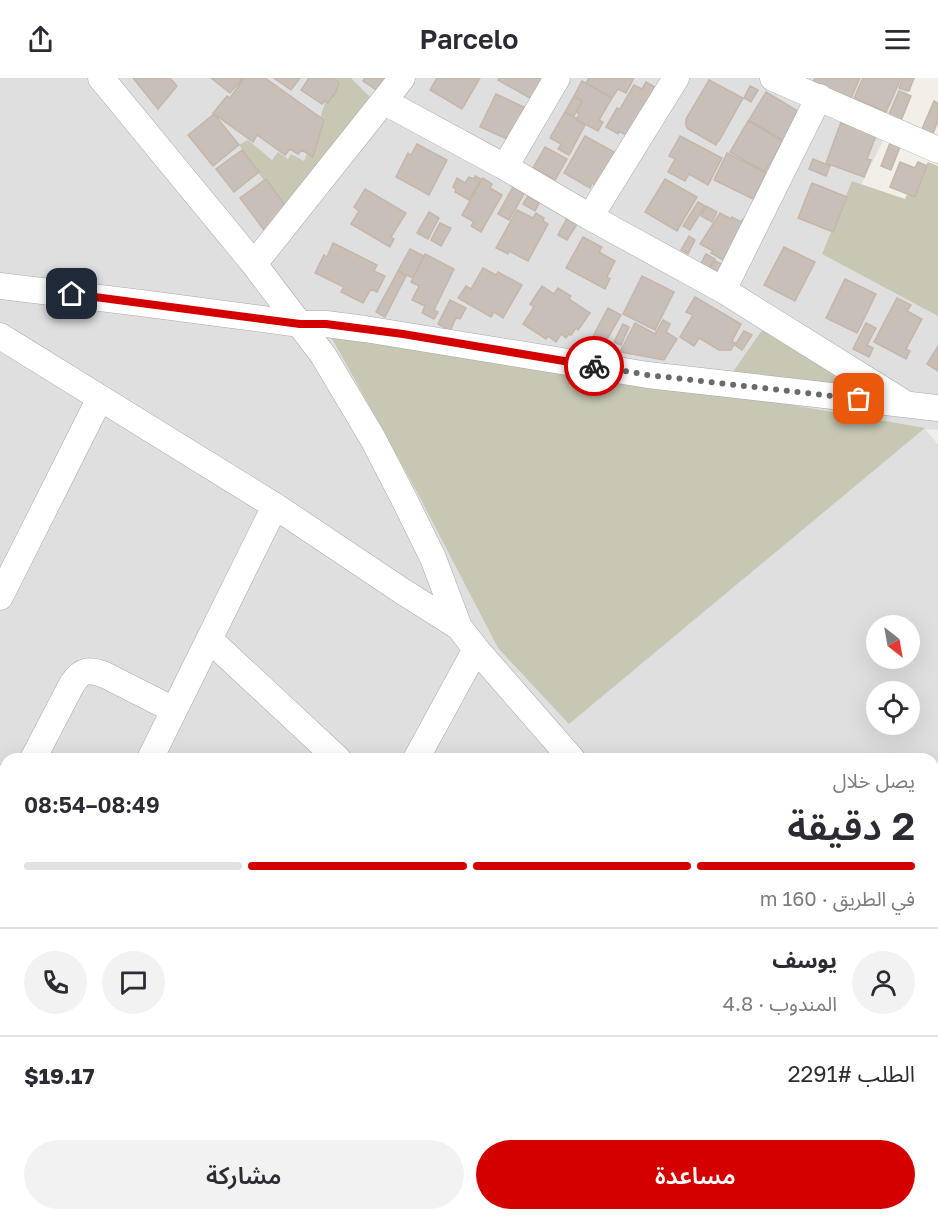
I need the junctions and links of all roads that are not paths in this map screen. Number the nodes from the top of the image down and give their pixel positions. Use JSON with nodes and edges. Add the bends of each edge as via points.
{"nodes":[{"id":1,"x":101,"y":78,"type":"edge"},
{"id":2,"x":402,"y":78,"type":"edge"},
{"id":3,"x":557,"y":78,"type":"edge"},
{"id":4,"x":676,"y":78,"type":"edge"},
{"id":5,"x":773,"y":78,"type":"edge"},
{"id":6,"x":819,"y":97,"type":"junction"},
{"id":7,"x":385,"y":102,"type":"junction"},
{"id":8,"x":938,"y":150,"type":"edge"},
{"id":9,"x":505,"y":167,"type":"junction"},
{"id":10,"x":590,"y":217,"type":"junction"},
{"id":11,"x":254,"y":264,"type":"junction"},
{"id":12,"x":0,"y":286,"type":"edge"},
{"id":13,"x":723,"y":290,"type":"junction"},
{"id":14,"x":300,"y":324,"type":"junction"},
{"id":15,"x":0,"y":336,"type":"edge"},
{"id":16,"x":100,"y":398,"type":"junction"},
{"id":17,"x":906,"y":404,"type":"junction"},
{"id":18,"x":938,"y":408,"type":"edge"},
{"id":19,"x":275,"y":506,"type":"junction"},
{"id":20,"x":0,"y":597,"type":"edge"},
{"id":21,"x":459,"y":627,"type":"junction"},
{"id":22,"x":209,"y":639,"type":"junction"},
{"id":23,"x":476,"y":649,"type":"junction"},
{"id":24,"x":174,"y":710,"type":"junction"},
{"id":25,"x":36,"y":753,"type":"edge"},
{"id":26,"x":153,"y":753,"type":"edge"},
{"id":27,"x":330,"y":753,"type":"edge"},
{"id":28,"x":419,"y":753,"type":"edge"},
{"id":29,"x":567,"y":753,"type":"edge"}],
"edges":[{"from":1,"to":11,"type":"street"},
{"from":2,"to":7,"type":"street"},
{"from":3,"to":9,"type":"street"},
{"from":4,"to":10,"type":"street"},
{"from":5,"to":6,"type":"street"},
{"from":6,"to":8,"type":"street"},
{"from":6,"to":13,"type":"street"},
{"from":7,"to":9,"type":"street"},
{"from":7,"to":11,"type":"street"},
{"from":9,"to":10,"type":"street"},
{"from":10,"to":13,"type":"street"},
{"from":11,"to":14,"type":"street"},
{"from":12,"to":14,"type":"street"},
{"from":13,"to":17,"type":"street"},
{"from":14,"to":17,"type":"street","via":[[403,334],[648,375]]},
{"from":14,"to":21,"type":"street","via":[[323,355],[378,449],[433,558]]},
{"from":15,"to":16,"type":"street"},
{"from":16,"to":19,"type":"street"},
{"from":16,"to":20,"type":"street"},
{"from":17,"to":18,"type":"street"},
{"from":19,"to":21,"type":"street"},
{"from":19,"to":22,"type":"street"},
{"from":21,"to":23,"type":"street"},
{"from":22,"to":24,"type":"street"},
{"from":22,"to":27,"type":"street"},
{"from":23,"to":28,"type":"street"},
{"from":23,"to":29,"type":"street"},
{"from":24,"to":25,"type":"street","via":[[105,675],[87,671],[72,684]]},
{"from":24,"to":26,"type":"street"}]}
